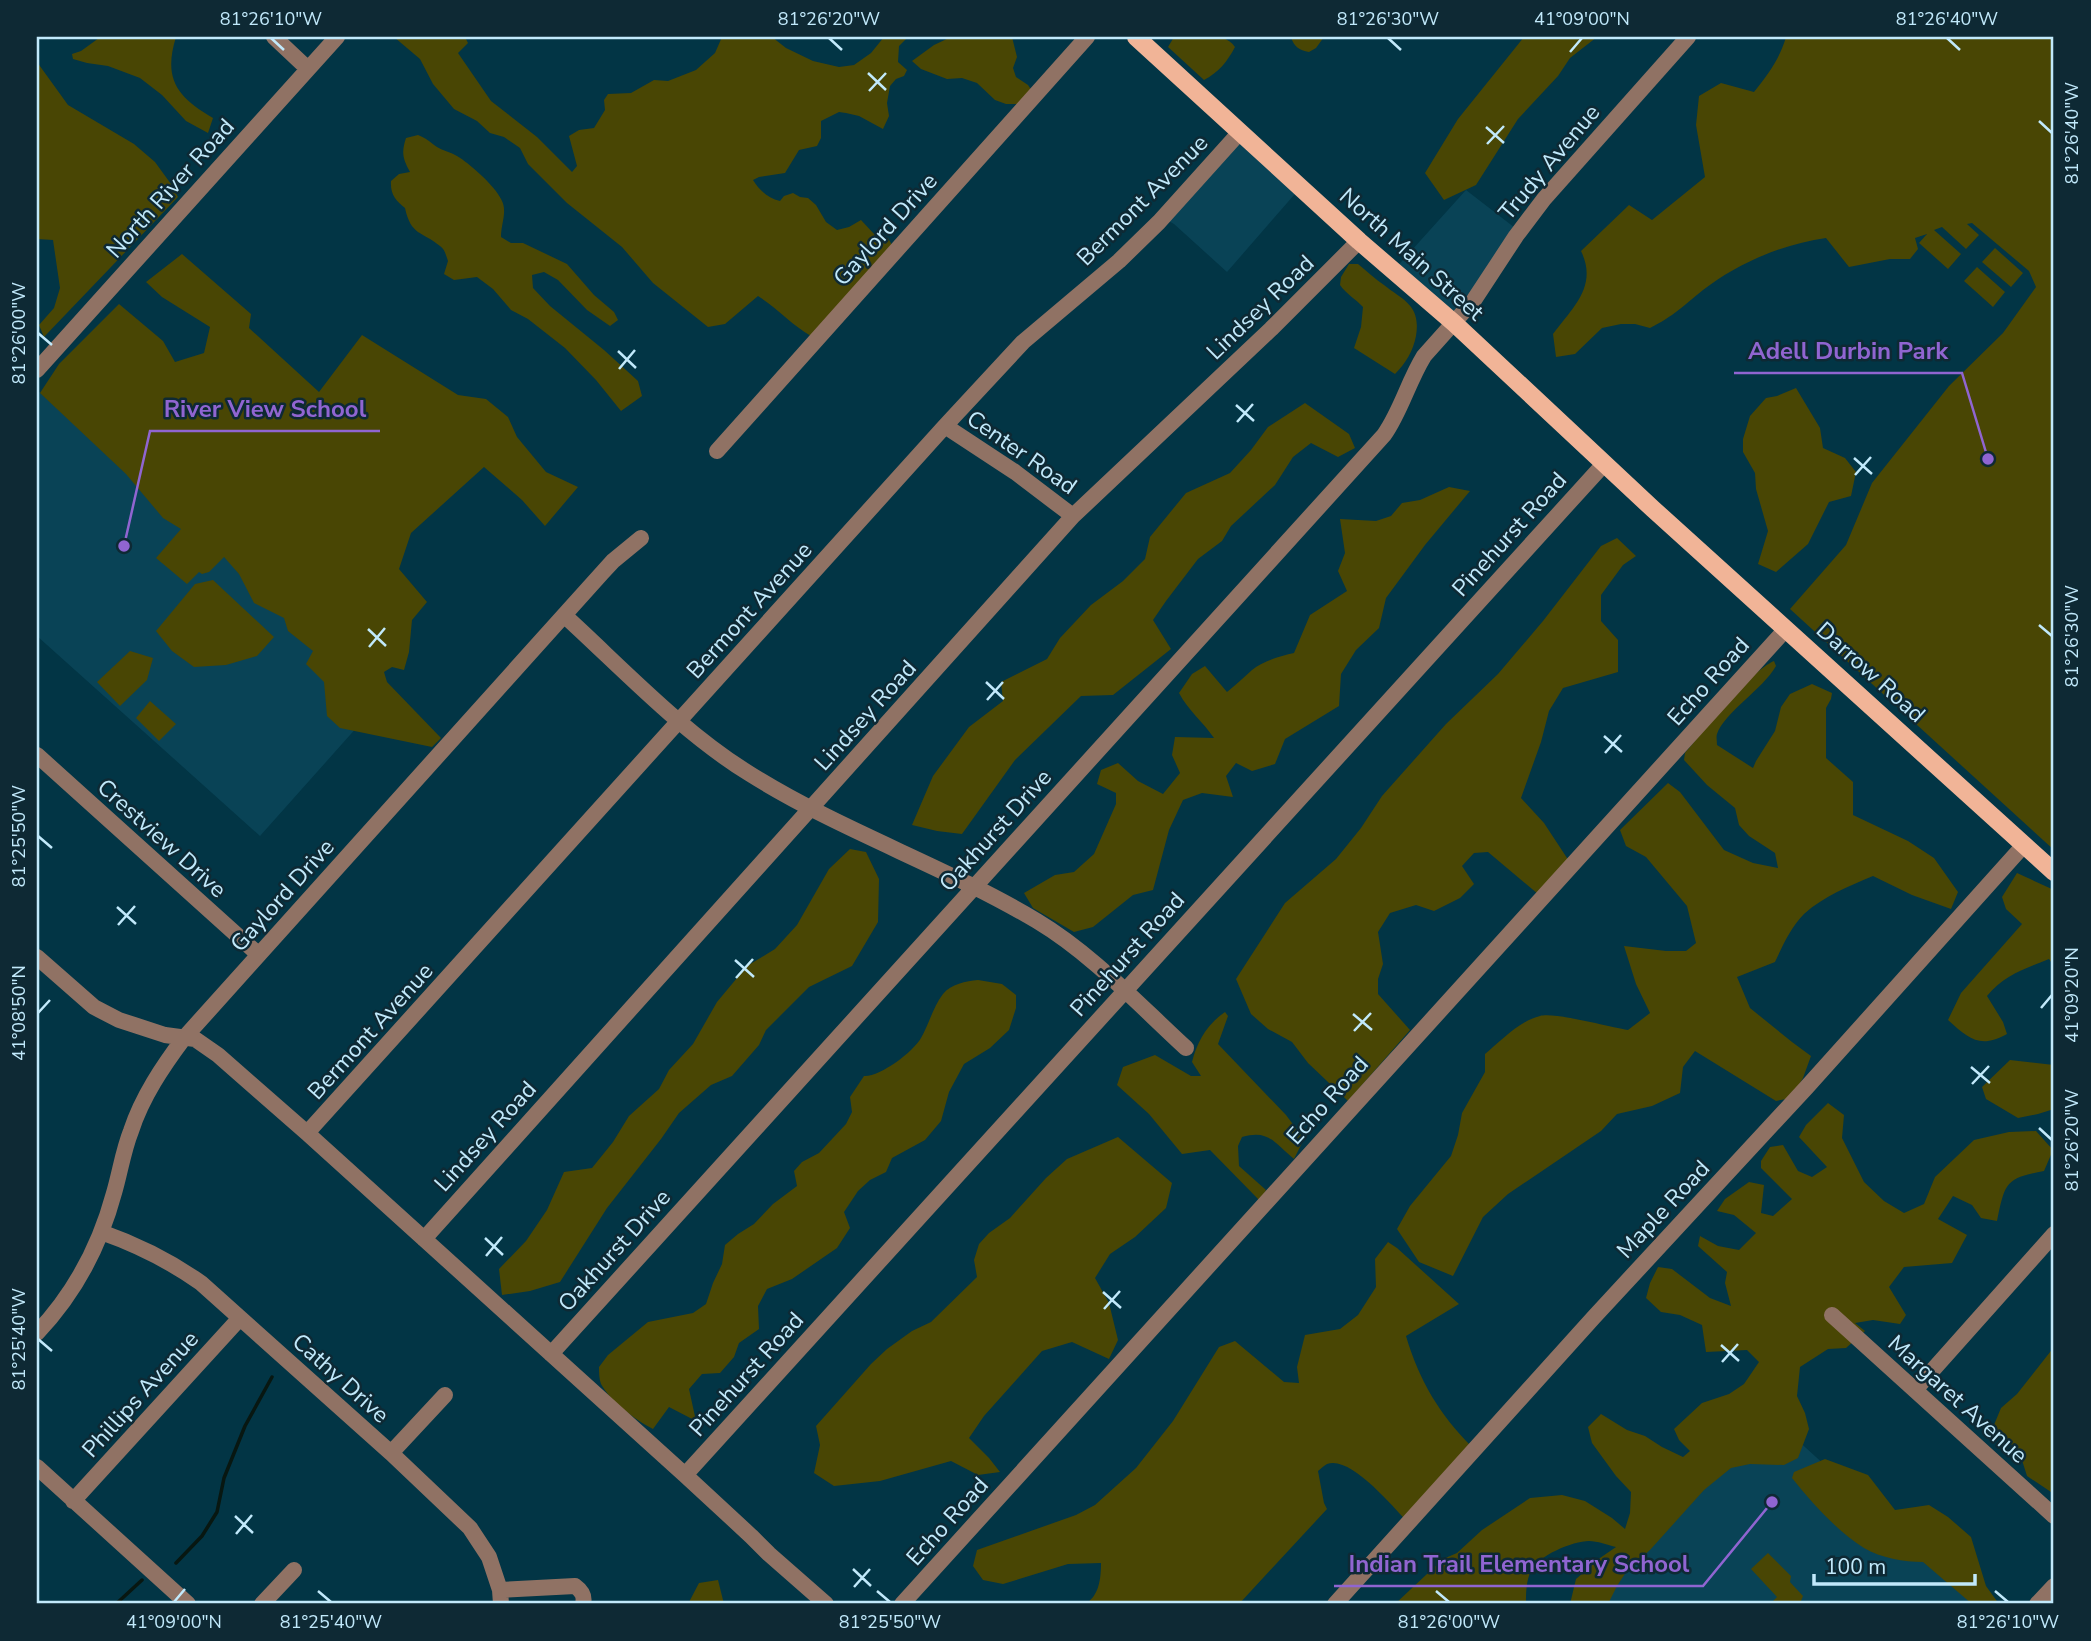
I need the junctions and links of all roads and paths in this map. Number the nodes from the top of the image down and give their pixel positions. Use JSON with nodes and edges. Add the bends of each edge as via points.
{"nodes":[{"id":1,"x":274,"y":37,"type":"edge"},
{"id":2,"x":337,"y":37,"type":"edge"},
{"id":3,"x":1087,"y":37,"type":"edge"},
{"id":4,"x":1136,"y":37,"type":"edge"},
{"id":5,"x":1688,"y":37,"type":"edge"},
{"id":6,"x":308,"y":69,"type":"junction"},
{"id":7,"x":1240,"y":132,"type":"junction"},
{"id":8,"x":1359,"y":241,"type":"junction"},
{"id":9,"x":1454,"y":323,"type":"junction"},
{"id":10,"x":37,"y":343,"type":"edge"},
{"id":11,"x":50,"y":355,"type":"junction"},
{"id":12,"x":37,"y":370,"type":"edge"},
{"id":13,"x":945,"y":426,"type":"junction"},
{"id":14,"x":717,"y":451,"type":"dead end"},
{"id":15,"x":1604,"y":464,"type":"junction"},
{"id":16,"x":1653,"y":509,"type":"joint"},
{"id":17,"x":1073,"y":516,"type":"junction"},
{"id":18,"x":641,"y":538,"type":"dead end"},
{"id":19,"x":565,"y":616,"type":"junction"},
{"id":20,"x":1786,"y":629,"type":"junction"},
{"id":21,"x":679,"y":720,"type":"junction"},
{"id":22,"x":37,"y":755,"type":"edge"},
{"id":23,"x":812,"y":808,"type":"junction"},
{"id":24,"x":2024,"y":845,"type":"junction"},
{"id":25,"x":2054,"y":872,"type":"edge"},
{"id":26,"x":975,"y":887,"type":"junction"},
{"id":27,"x":258,"y":954,"type":"junction"},
{"id":28,"x":37,"y":957,"type":"edge"},
{"id":29,"x":1124,"y":991,"type":"junction"},
{"id":30,"x":184,"y":1038,"type":"junction"},
{"id":31,"x":1186,"y":1048,"type":"dead end"},
{"id":32,"x":307,"y":1133,"type":"junction"},
{"id":33,"x":101,"y":1232,"type":"junction"},
{"id":34,"x":2054,"y":1234,"type":"edge"},
{"id":35,"x":424,"y":1239,"type":"junction"},
{"id":36,"x":1832,"y":1315,"type":"dead end"},
{"id":37,"x":240,"y":1318,"type":"junction"},
{"id":38,"x":37,"y":1333,"type":"edge"},
{"id":39,"x":551,"y":1354,"type":"junction"},
{"id":40,"x":1915,"y":1390,"type":"junction"},
{"id":41,"x":444,"y":1395,"type":"dead end"},
{"id":42,"x":391,"y":1453,"type":"junction"},
{"id":43,"x":37,"y":1467,"type":"edge"},
{"id":44,"x":685,"y":1475,"type":"junction"},
{"id":45,"x":73,"y":1501,"type":"junction"},
{"id":46,"x":2054,"y":1517,"type":"edge"},
{"id":47,"x":294,"y":1570,"type":"dead end"},
{"id":48,"x":2054,"y":1586,"type":"edge"},
{"id":49,"x":500,"y":1597,"type":"edge"},
{"id":50,"x":188,"y":1604,"type":"edge"},
{"id":51,"x":262,"y":1604,"type":"edge"},
{"id":52,"x":583,"y":1604,"type":"edge"},
{"id":53,"x":826,"y":1604,"type":"edge"},
{"id":54,"x":902,"y":1604,"type":"edge"},
{"id":55,"x":1335,"y":1604,"type":"edge"},
{"id":56,"x":2037,"y":1604,"type":"edge"}],
"edges":[{"from":1,"to":6,"type":"street"},
{"from":2,"to":6,"type":"street","name":"North River Road"},
{"from":3,"to":14,"type":"street","name":"Gaylord Drive"},
{"from":4,"to":7,"type":"main road","name":"North Main Street"},
{"from":5,"to":9,"type":"street","name":"Trudy Avenue","via":[[1544,199]]},
{"from":6,"to":11,"type":"street","name":"North River Road"},
{"from":7,"to":8,"type":"main road","name":"North Main Street"},
{"from":7,"to":13,"type":"street","name":"Bermont Avenue","via":[[1159,222],[1023,342]]},
{"from":8,"to":9,"type":"main road","name":"North Main Street"},
{"from":8,"to":17,"type":"street","name":"Lindsey Road"},
{"from":9,"to":15,"type":"main road","name":"North Main Street"},
{"from":9,"to":26,"type":"street","name":"Oakhurst Drive","via":[[1418,366],[1384,435]]},
{"from":10,"to":11,"type":"street"},
{"from":11,"to":12,"type":"street","name":"North River Road"},
{"from":13,"to":17,"type":"street","name":"Center Road"},
{"from":13,"to":21,"type":"street","name":"Bermont Avenue"},
{"from":15,"to":16,"type":"main road","name":"North Main Street"},
{"from":15,"to":29,"type":"street","name":"Pinehurst Road"},
{"from":16,"to":20,"type":"main road","name":"Darrow Road"},
{"from":17,"to":23,"type":"street","name":"Lindsey Road"},
{"from":18,"to":19,"type":"street","name":"Gaylord Drive","via":[[613,561]]},
{"from":19,"to":21,"type":"street"},
{"from":19,"to":27,"type":"street","name":"Gaylord Drive"},
{"from":20,"to":24,"type":"main road","name":"Darrow Road"},
{"from":20,"to":54,"type":"street","name":"Echo Road"},
{"from":21,"to":23,"type":"street","via":[[746,772]]},
{"from":21,"to":32,"type":"street","name":"Bermont Avenue"},
{"from":22,"to":27,"type":"street","name":"Crestview Drive"},
{"from":23,"to":26,"type":"street"},
{"from":23,"to":35,"type":"street","name":"Lindsey Road"},
{"from":24,"to":25,"type":"main road","name":"Darrow Road"},
{"from":24,"to":55,"type":"street","name":"Maple Road"},
{"from":26,"to":29,"type":"street","via":[[1061,937]]},
{"from":26,"to":39,"type":"street","name":"Oakhurst Drive"},
{"from":27,"to":30,"type":"street","name":"Gaylord Drive"},
{"from":28,"to":30,"type":"street","via":[[94,1007],[119,1020]]},
{"from":29,"to":31,"type":"street"},
{"from":29,"to":44,"type":"street","name":"Pinehurst Road"},
{"from":30,"to":32,"type":"street","via":[[195,1039],[218,1055]]},
{"from":30,"to":33,"type":"street","name":"Gaylord Drive","via":[[139,1111]]},
{"from":32,"to":35,"type":"street"},
{"from":33,"to":37,"type":"street","name":"Cathy Drive","via":[[176,1265]]},
{"from":33,"to":38,"type":"street","name":"Gaylord Drive","via":[[73,1286]]},
{"from":34,"to":40,"type":"street"},
{"from":35,"to":39,"type":"street"},
{"from":36,"to":40,"type":"street","name":"Margaret Avenue"},
{"from":37,"to":42,"type":"street","name":"Cathy Drive"},
{"from":37,"to":45,"type":"street","name":"Phillips Avenue"},
{"from":39,"to":44,"type":"street"},
{"from":40,"to":46,"type":"street","name":"Margaret Avenue"},
{"from":41,"to":42,"type":"street"},
{"from":42,"to":49,"type":"street","name":"Cathy Drive","via":[[470,1528],[489,1557]]},
{"from":43,"to":45,"type":"street"},
{"from":44,"to":53,"type":"street"},
{"from":45,"to":50,"type":"street"},
{"from":47,"to":51,"type":"street"},
{"from":48,"to":56,"type":"street"},
{"from":49,"to":52,"type":"street","via":[[575,1586]]}]}
